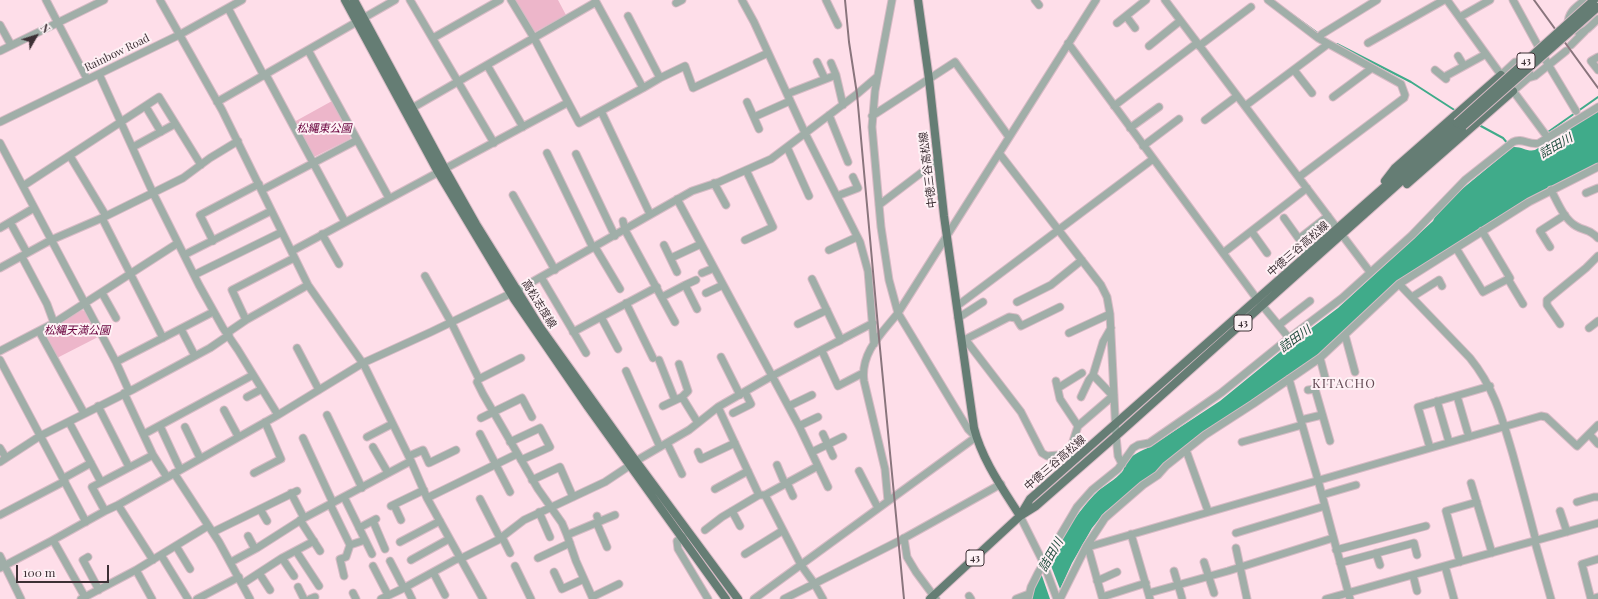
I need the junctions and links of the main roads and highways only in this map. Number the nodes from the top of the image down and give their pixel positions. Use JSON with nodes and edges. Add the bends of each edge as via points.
{"nodes":[{"id":1,"x":345,"y":0,"type":"edge"},
{"id":2,"x":354,"y":0,"type":"edge"},
{"id":3,"x":918,"y":0,"type":"edge"},
{"id":4,"x":1594,"y":0,"type":"edge"},
{"id":5,"x":1598,"y":7,"type":"edge"},
{"id":6,"x":360,"y":20,"type":"junction"},
{"id":7,"x":1501,"y":75,"type":"road end"},
{"id":8,"x":1513,"y":91,"type":"road end"},
{"id":9,"x":1460,"y":124,"type":"junction"},
{"id":10,"x":1373,"y":196,"type":"junction"},
{"id":11,"x":1384,"y":198,"type":"junction"},
{"id":12,"x":1340,"y":232,"type":"junction"},
{"id":13,"x":1259,"y":302,"type":"junction"},
{"id":14,"x":634,"y":464,"type":"junction"},
{"id":15,"x":1020,"y":516,"type":"junction"},
{"id":16,"x":933,"y":598,"type":"edge"},
{"id":17,"x":726,"y":599,"type":"edge"},
{"id":18,"x":738,"y":599,"type":"edge"}],
"edges":[{"from":1,"to":6,"type":"main road","name":"高松志度線"},
{"from":2,"to":6,"type":"main road","name":"高松志度線"},
{"from":3,"to":15,"type":"main road","name":"中徳三谷高松線","via":[[958,318],[976,437],[989,465]]},
{"from":4,"to":9,"type":"main road","name":"中徳三谷高松線","number":"43","bridge":true},
{"from":5,"to":9,"type":"main road","name":"中徳三谷高松線","number":"43","bridge":true},
{"from":6,"to":14,"type":"main road","name":"高松志度線","via":[[442,170],[554,359]]},
{"from":7,"to":10,"type":"main road","via":[[1395,168]]},
{"from":8,"to":11,"type":"main road","via":[[1415,178]]},
{"from":9,"to":10,"type":"main road","name":"中徳三谷高松線","number":"43"},
{"from":9,"to":11,"type":"main road","name":"中徳三谷高松線","number":"43"},
{"from":10,"to":12,"type":"main road","name":"中徳三谷高松線","number":"43"},
{"from":11,"to":12,"type":"main road","name":"中徳三谷高松線","number":"43"},
{"from":12,"to":13,"type":"main road","name":"中徳三谷高松線","number":"43"},
{"from":12,"to":13,"type":"main road","name":"中徳三谷高松線","number":"43","via":[[1309,253]]},
{"from":13,"to":15,"type":"main road","name":"中徳三谷高松線","number":"43","via":[[1116,436],[1036,506]]},
{"from":13,"to":15,"type":"main road","name":"中徳三谷高松線","number":"43","via":[[1030,499]]},
{"from":14,"to":17,"type":"main road","name":"高松志度線"},
{"from":14,"to":18,"type":"main road","name":"高松志度線"},
{"from":15,"to":16,"type":"main road","number":"43"}]}
